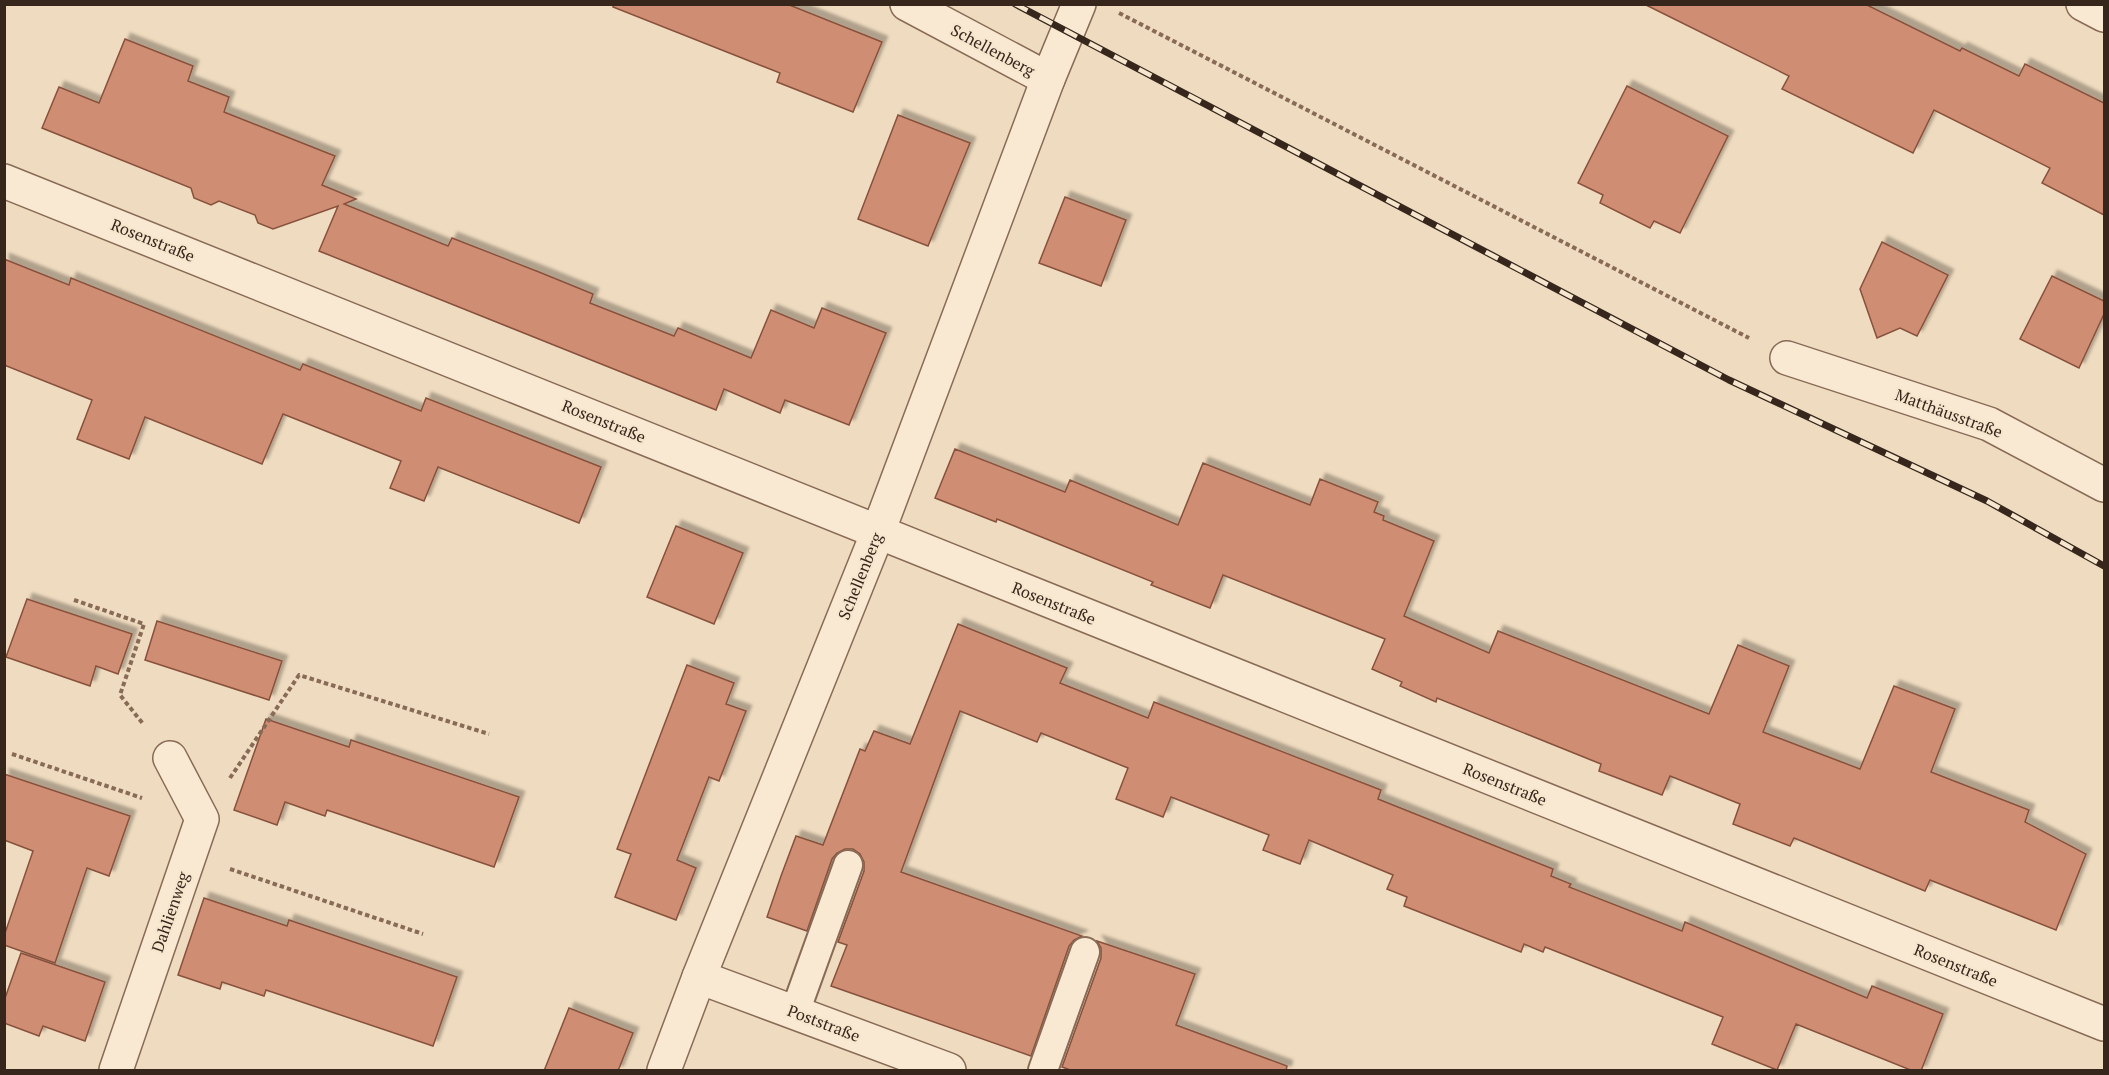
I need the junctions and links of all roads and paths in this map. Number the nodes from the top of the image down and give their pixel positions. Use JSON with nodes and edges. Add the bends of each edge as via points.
{"nodes":[{"id":1,"x":907,"y":4,"type":"edge"},
{"id":2,"x":1079,"y":4,"type":"edge"},
{"id":3,"x":2083,"y":4,"type":"edge"},
{"id":4,"x":1113,"y":10,"type":"dead end"},
{"id":5,"x":2104,"y":15,"type":"edge"},
{"id":6,"x":1048,"y":79,"type":"junction"},
{"id":7,"x":4,"y":181,"type":"edge"},
{"id":8,"x":1787,"y":358,"type":"joint"},
{"id":9,"x":2104,"y":485,"type":"edge"},
{"id":10,"x":878,"y":532,"type":"junction"},
{"id":11,"x":74,"y":600,"type":"dead end"},
{"id":12,"x":489,"y":734,"type":"dead end"},
{"id":13,"x":12,"y":754,"type":"dead end"},
{"id":14,"x":170,"y":758,"type":"joint"},
{"id":15,"x":225,"y":784,"type":"dead end"},
{"id":16,"x":148,"y":800,"type":"dead end"},
{"id":17,"x":189,"y":856,"type":"junction"},
{"id":18,"x":848,"y":866,"type":"dead end"},
{"id":19,"x":423,"y":934,"type":"dead end"},
{"id":20,"x":1085,"y":952,"type":"dead end"},
{"id":21,"x":699,"y":977,"type":"junction"},
{"id":22,"x":795,"y":1012,"type":"junction"},
{"id":23,"x":2104,"y":1024,"type":"edge"},
{"id":24,"x":116,"y":1071,"type":"edge"},
{"id":25,"x":664,"y":1071,"type":"edge"},
{"id":26,"x":949,"y":1071,"type":"edge"},
{"id":27,"x":1043,"y":1071,"type":"edge"}],
"edges":[{"from":1,"to":6,"type":"street","name":"Schellenberg"},
{"from":2,"to":6,"type":"street","name":"Schellenberg"},
{"from":3,"to":5,"type":"street"},
{"from":4,"to":8,"type":"path"},
{"from":6,"to":10,"type":"street","name":"Schellenberg"},
{"from":7,"to":10,"type":"street","name":"Rosenstraße"},
{"from":8,"to":9,"type":"street","name":"Matthäusstraße","via":[[1989,424]]},
{"from":10,"to":21,"type":"street","name":"Schellenberg"},
{"from":10,"to":23,"type":"street","name":"Rosenstraße"},
{"from":11,"to":14,"type":"path","via":[[144,624],[120,695]]},
{"from":12,"to":15,"type":"path","via":[[299,675]]},
{"from":13,"to":16,"type":"path"},
{"from":14,"to":17,"type":"street","name":"Dahlienweg","via":[[202,819]]},
{"from":17,"to":19,"type":"path"},
{"from":17,"to":24,"type":"street","name":"Dahlienweg"},
{"from":18,"to":22,"type":"lane"},
{"from":20,"to":27,"type":"lane"},
{"from":21,"to":22,"type":"street","name":"Poststraße"},
{"from":21,"to":25,"type":"street","name":"Schellenberg"},
{"from":22,"to":26,"type":"street","name":"Poststraße"}]}
